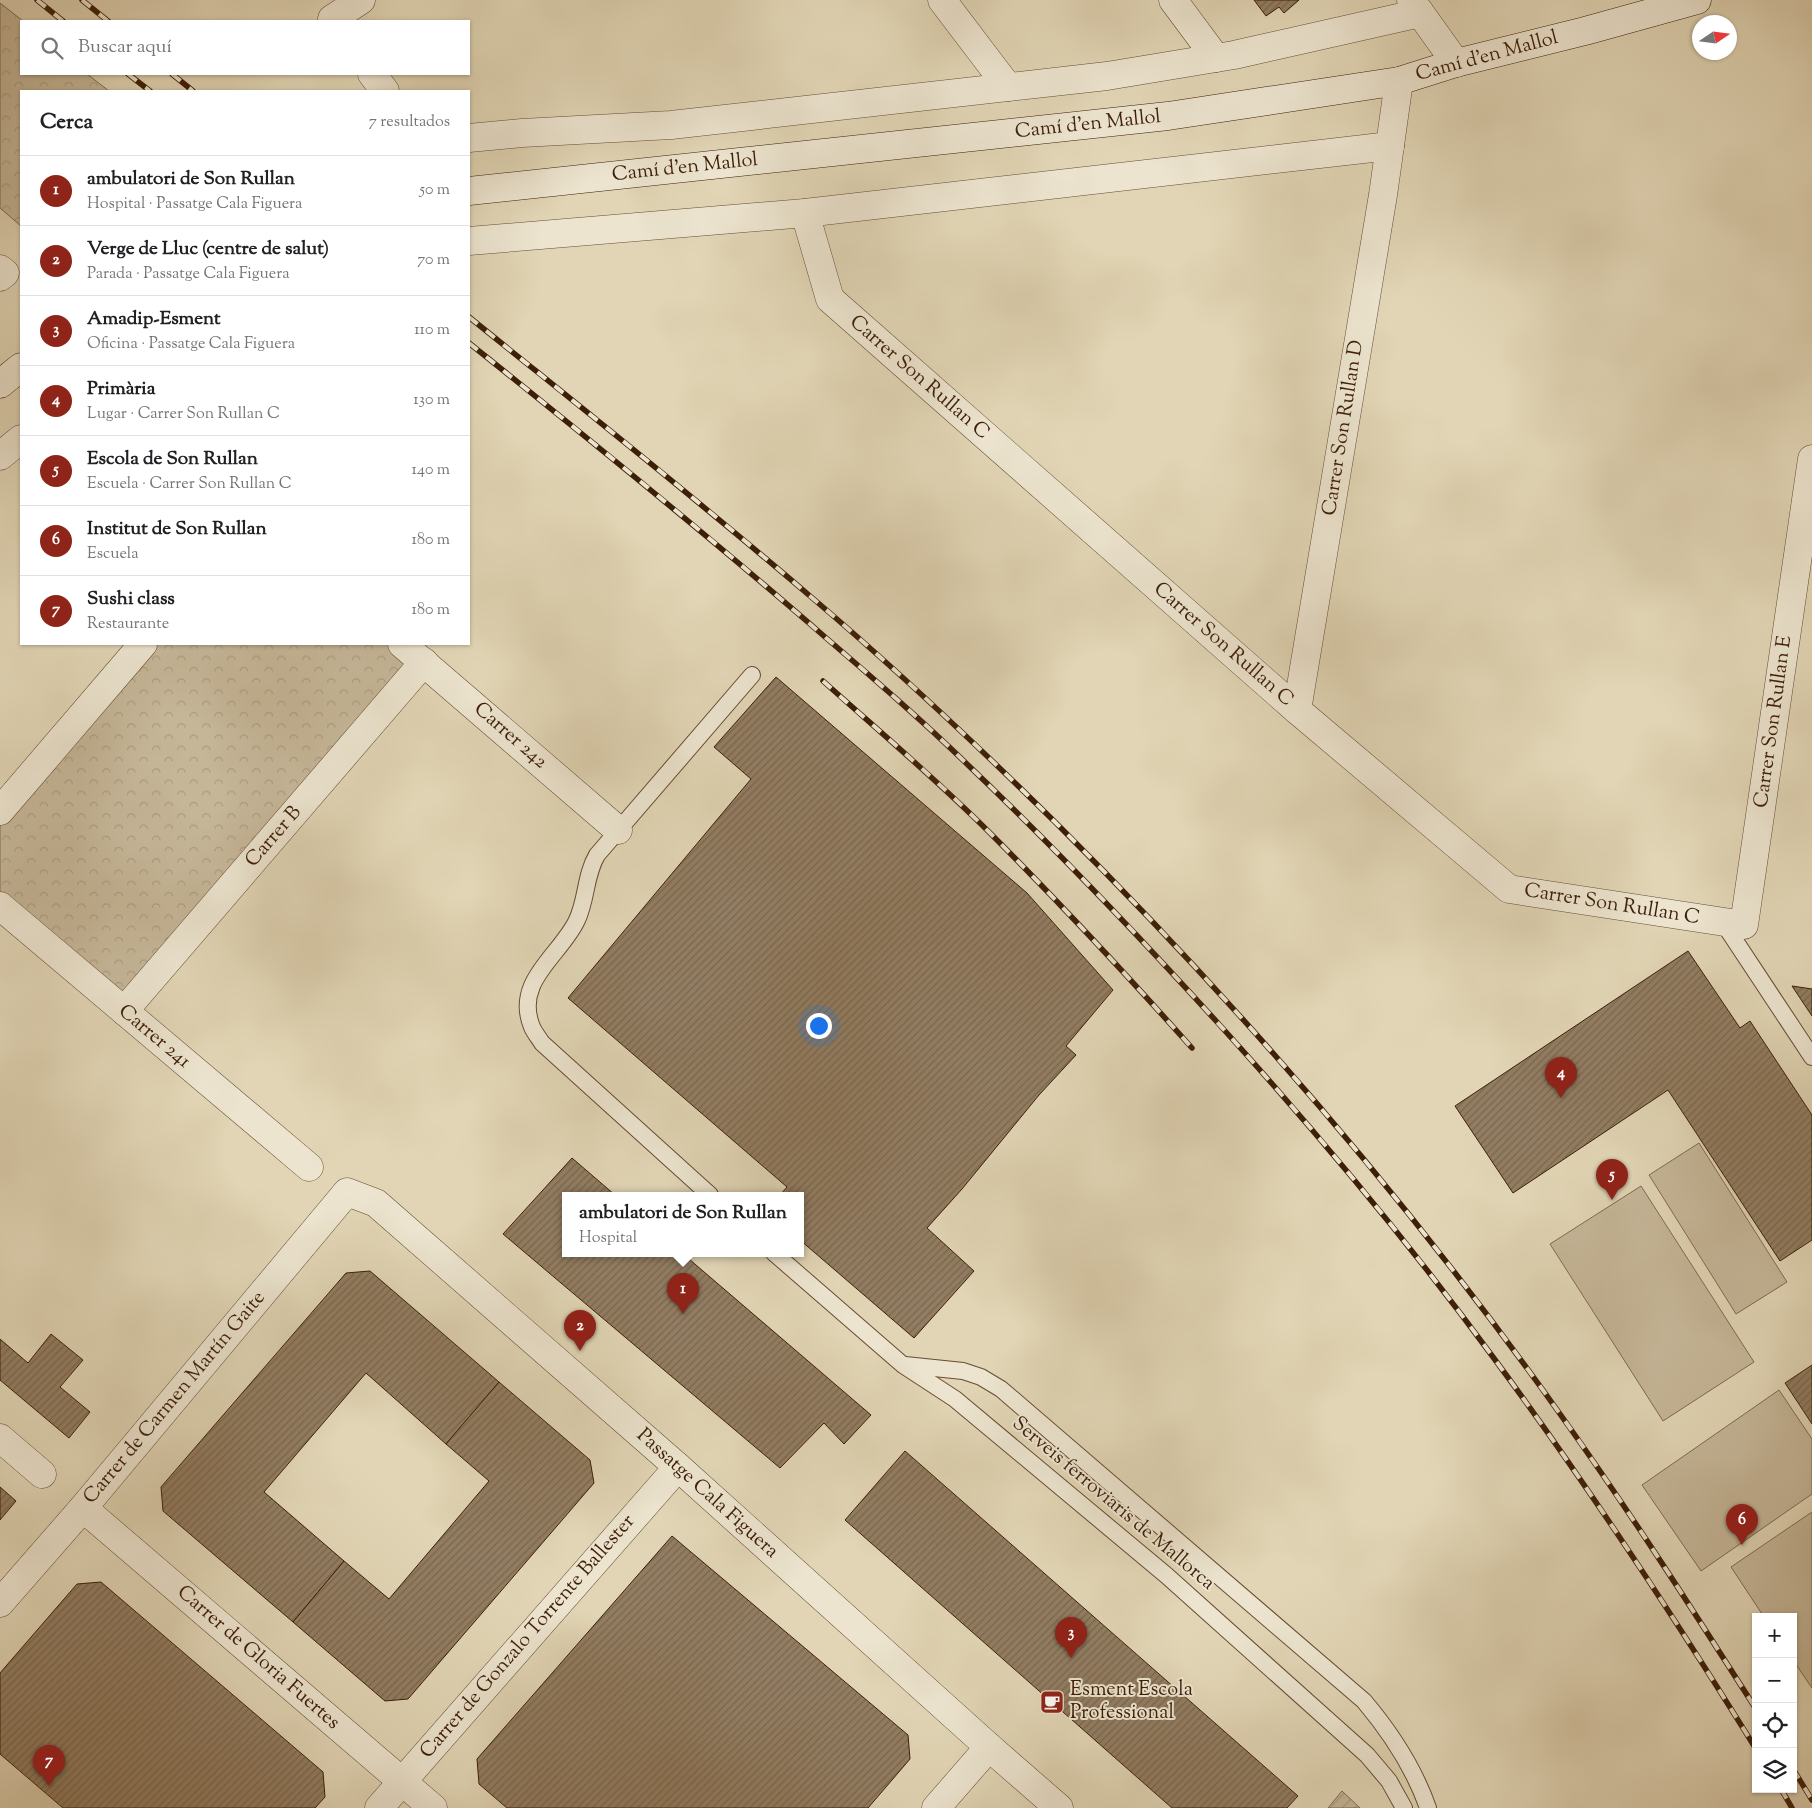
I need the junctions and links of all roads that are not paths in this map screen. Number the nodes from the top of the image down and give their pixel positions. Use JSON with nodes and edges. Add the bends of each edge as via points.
{"nodes":[{"id":1,"x":361,"y":0,"type":"edge"},
{"id":2,"x":942,"y":0,"type":"edge"},
{"id":3,"x":1172,"y":0,"type":"edge"},
{"id":4,"x":1697,"y":0,"type":"edge"},
{"id":5,"x":1416,"y":7,"type":"edge"},
{"id":6,"x":327,"y":14,"type":"edge"},
{"id":7,"x":1216,"y":58,"type":"junction"},
{"id":8,"x":1456,"y":63,"type":"junction"},
{"id":9,"x":373,"y":75,"type":"edge"},
{"id":10,"x":1399,"y":81,"type":"junction"},
{"id":11,"x":1008,"y":87,"type":"junction"},
{"id":12,"x":384,"y":90,"type":"edge"},
{"id":13,"x":470,"y":138,"type":"edge"},
{"id":14,"x":1390,"y":146,"type":"junction"},
{"id":15,"x":470,"y":191,"type":"edge"},
{"id":16,"x":805,"y":213,"type":"junction"},
{"id":17,"x":470,"y":241,"type":"edge"},
{"id":18,"x":20,"y":368,"type":"edge"},
{"id":19,"x":0,"y":384,"type":"edge"},
{"id":20,"x":20,"y":440,"type":"edge"},
{"id":21,"x":0,"y":456,"type":"edge"},
{"id":22,"x":1812,"y":459,"type":"edge"},
{"id":23,"x":142,"y":645,"type":"edge"},
{"id":24,"x":403,"y":645,"type":"edge"},
{"id":25,"x":424,"y":662,"type":"junction"},
{"id":26,"x":752,"y":675,"type":"dead end"},
{"id":27,"x":1297,"y":710,"type":"junction"},
{"id":28,"x":0,"y":812,"type":"edge"},
{"id":29,"x":618,"y":830,"type":"junction"},
{"id":30,"x":0,"y":906,"type":"edge"},
{"id":31,"x":1733,"y":923,"type":"junction"},
{"id":32,"x":124,"y":1011,"type":"junction"},
{"id":33,"x":1812,"y":1057,"type":"edge"},
{"id":34,"x":309,"y":1167,"type":"dead end"},
{"id":35,"x":348,"y":1192,"type":"joint"},
{"id":36,"x":707,"y":1192,"type":"edge"},
{"id":37,"x":779,"y":1257,"type":"edge"},
{"id":38,"x":903,"y":1365,"type":"junction"},
{"id":39,"x":0,"y":1438,"type":"edge"},
{"id":40,"x":678,"y":1467,"type":"junction"},
{"id":41,"x":42,"y":1474,"type":"dead end"},
{"id":42,"x":83,"y":1508,"type":"junction"},
{"id":43,"x":0,"y":1603,"type":"edge"},
{"id":44,"x":989,"y":1748,"type":"junction"},
{"id":45,"x":402,"y":1782,"type":"junction"},
{"id":46,"x":379,"y":1808,"type":"edge"},
{"id":47,"x":433,"y":1808,"type":"edge"},
{"id":48,"x":936,"y":1808,"type":"edge"},
{"id":49,"x":1059,"y":1808,"type":"edge"},
{"id":50,"x":1404,"y":1808,"type":"edge"},
{"id":51,"x":1428,"y":1808,"type":"edge"}],
"edges":[{"from":1,"to":6,"type":"street"},
{"from":2,"to":11,"type":"street"},
{"from":3,"to":7,"type":"street"},
{"from":4,"to":8,"type":"street","name":"Camí d'en Mallol"},
{"from":5,"to":7,"type":"street"},
{"from":5,"to":8,"type":"street"},
{"from":7,"to":11,"type":"street","via":[[1107,76]]},
{"from":8,"to":10,"type":"street","name":"Camí d'en Mallol"},
{"from":9,"to":12,"type":"street"},
{"from":10,"to":14,"type":"street","name":"Carrer Son Rullan D"},
{"from":10,"to":15,"type":"street","name":"Camí d'en Mallol","via":[[1168,116]]},
{"from":11,"to":13,"type":"street","via":[[671,125]]},
{"from":14,"to":16,"type":"street"},
{"from":14,"to":27,"type":"street","name":"Carrer Son Rullan D"},
{"from":16,"to":17,"type":"street"},
{"from":16,"to":27,"type":"street","name":"Carrer Son Rullan C","via":[[830,299]]},
{"from":18,"to":19,"type":"street"},
{"from":20,"to":21,"type":"street"},
{"from":22,"to":31,"type":"street","name":"Carrer Son Rullan E"},
{"from":23,"to":28,"type":"street"},
{"from":24,"to":25,"type":"street","name":"Carrer 242"},
{"from":25,"to":29,"type":"street","name":"Carrer 242"},
{"from":25,"to":32,"type":"street","name":"Carrer B"},
{"from":26,"to":29,"type":"lane"},
{"from":27,"to":31,"type":"street","name":"Carrer Son Rullan C","via":[[1509,889]]},
{"from":29,"to":36,"type":"lane","via":[[591,865],[578,920],[533,983],[528,1008],[532,1027],[542,1043]]},
{"from":30,"to":32,"type":"street","name":"Carrer 241"},
{"from":31,"to":33,"type":"lane"},
{"from":32,"to":34,"type":"street","name":"Carrer 241"},
{"from":35,"to":40,"type":"street","name":"Passatge Cala Figuera","via":[[376,1203]]},
{"from":35,"to":42,"type":"street","name":"Carrer de Carmen Martín Gaite"},
{"from":37,"to":38,"type":"lane","name":"Serveis ferroviaris de Mallorca"},
{"from":38,"to":50,"type":"lane","name":"Serveis ferroviaris de Mallorca","via":[[955,1399],[1166,1575],[1367,1755],[1389,1781]]},
{"from":38,"to":51,"type":"lane","via":[[963,1371],[981,1376],[1001,1389],[1364,1701],[1396,1743]]},
{"from":39,"to":41,"type":"street"},
{"from":40,"to":44,"type":"street","name":"Passatge Cala Figuera"},
{"from":40,"to":45,"type":"street","name":"Carrer de Gonzalo Torrente Ballester"},
{"from":42,"to":43,"type":"street","name":"Carrer de Carmen Martín Gaite"},
{"from":42,"to":45,"type":"street","name":"Carrer de Gloria Fuertes"},
{"from":44,"to":48,"type":"street"},
{"from":44,"to":49,"type":"street","name":"Passatge Cala Figuera"},
{"from":45,"to":46,"type":"street","name":"Carrer de Gonzalo Torrente Ballester"},
{"from":45,"to":47,"type":"street","name":"Carrer de Gloria Fuertes"}]}
